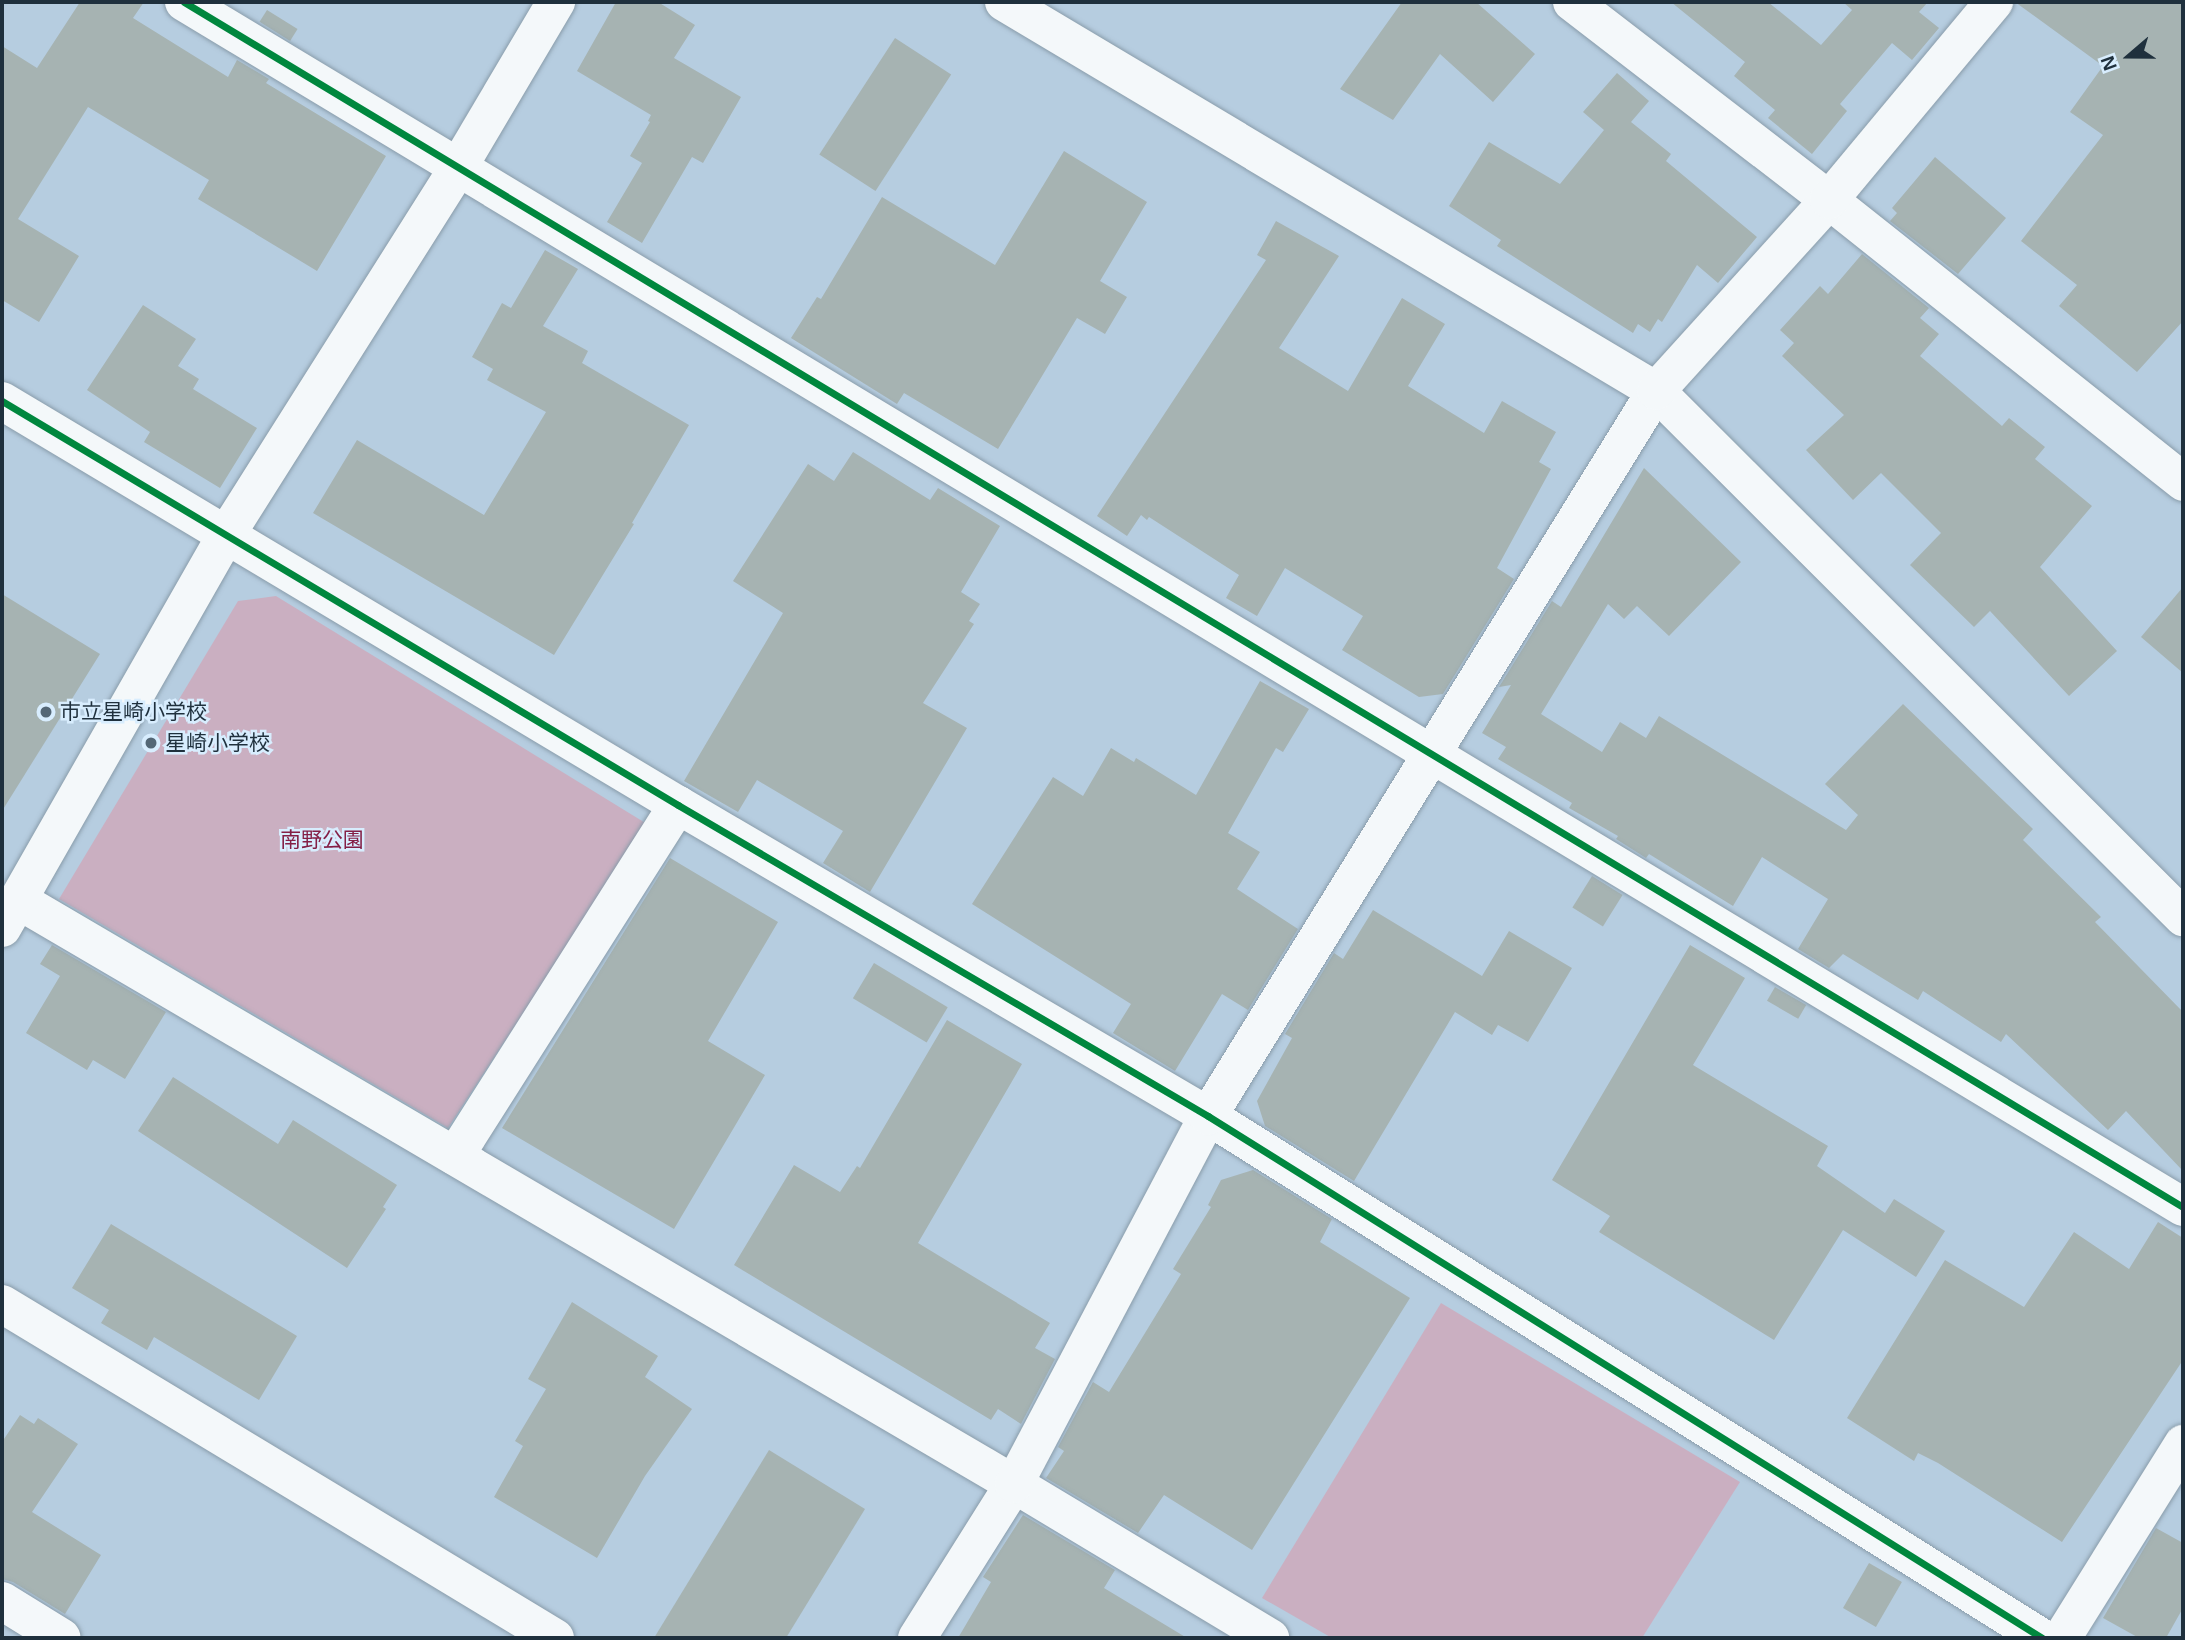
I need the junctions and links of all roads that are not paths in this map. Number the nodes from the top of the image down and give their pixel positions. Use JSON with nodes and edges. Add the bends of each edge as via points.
{"nodes":[{"id":1,"x":184,"y":2,"type":"edge"},
{"id":2,"x":556,"y":2,"type":"edge"},
{"id":3,"x":1004,"y":2,"type":"edge"},
{"id":4,"x":1572,"y":2,"type":"edge"},
{"id":5,"x":1994,"y":2,"type":"edge"},
{"id":6,"x":459,"y":166,"type":"junction"},
{"id":7,"x":1829,"y":200,"type":"junction"},
{"id":8,"x":1656,"y":391,"type":"junction"},
{"id":9,"x":2,"y":401,"type":"edge"},
{"id":10,"x":2177,"y":465,"type":"edge"},
{"id":11,"x":226,"y":535,"type":"junction"},
{"id":12,"x":1430,"y":753,"type":"junction"},
{"id":13,"x":678,"y":805,"type":"junction"},
{"id":14,"x":10,"y":914,"type":"edge"},
{"id":15,"x":2183,"y":917,"type":"edge"},
{"id":16,"x":1208,"y":1116,"type":"junction"},
{"id":17,"x":455,"y":1156,"type":"junction"},
{"id":18,"x":2183,"y":1207,"type":"edge"},
{"id":19,"x":2,"y":1304,"type":"edge"},
{"id":20,"x":2183,"y":1444,"type":"edge"},
{"id":21,"x":1014,"y":1484,"type":"junction"},
{"id":22,"x":2,"y":1601,"type":"edge"},
{"id":23,"x":62,"y":1638,"type":"edge"},
{"id":24,"x":555,"y":1638,"type":"edge"},
{"id":25,"x":917,"y":1638,"type":"edge"},
{"id":26,"x":1270,"y":1638,"type":"edge"},
{"id":27,"x":2042,"y":1638,"type":"edge"},
{"id":28,"x":2062,"y":1638,"type":"edge"}],
"edges":[{"from":1,"to":6,"type":"street"},
{"from":2,"to":6,"type":"street"},
{"from":3,"to":8,"type":"street"},
{"from":4,"to":7,"type":"street"},
{"from":5,"to":7,"type":"street"},
{"from":6,"to":11,"type":"street"},
{"from":6,"to":12,"type":"street"},
{"from":7,"to":8,"type":"street"},
{"from":7,"to":10,"type":"street"},
{"from":8,"to":12,"type":"street"},
{"from":8,"to":15,"type":"street"},
{"from":9,"to":11,"type":"street"},
{"from":11,"to":13,"type":"street"},
{"from":11,"to":14,"type":"street"},
{"from":12,"to":16,"type":"street"},
{"from":12,"to":18,"type":"street"},
{"from":13,"to":16,"type":"street"},
{"from":13,"to":17,"type":"street"},
{"from":14,"to":17,"type":"street"},
{"from":16,"to":21,"type":"street"},
{"from":16,"to":27,"type":"street"},
{"from":17,"to":21,"type":"street"},
{"from":19,"to":24,"type":"street"},
{"from":20,"to":28,"type":"street"},
{"from":21,"to":25,"type":"street"},
{"from":21,"to":26,"type":"street"},
{"from":22,"to":23,"type":"street"}]}
